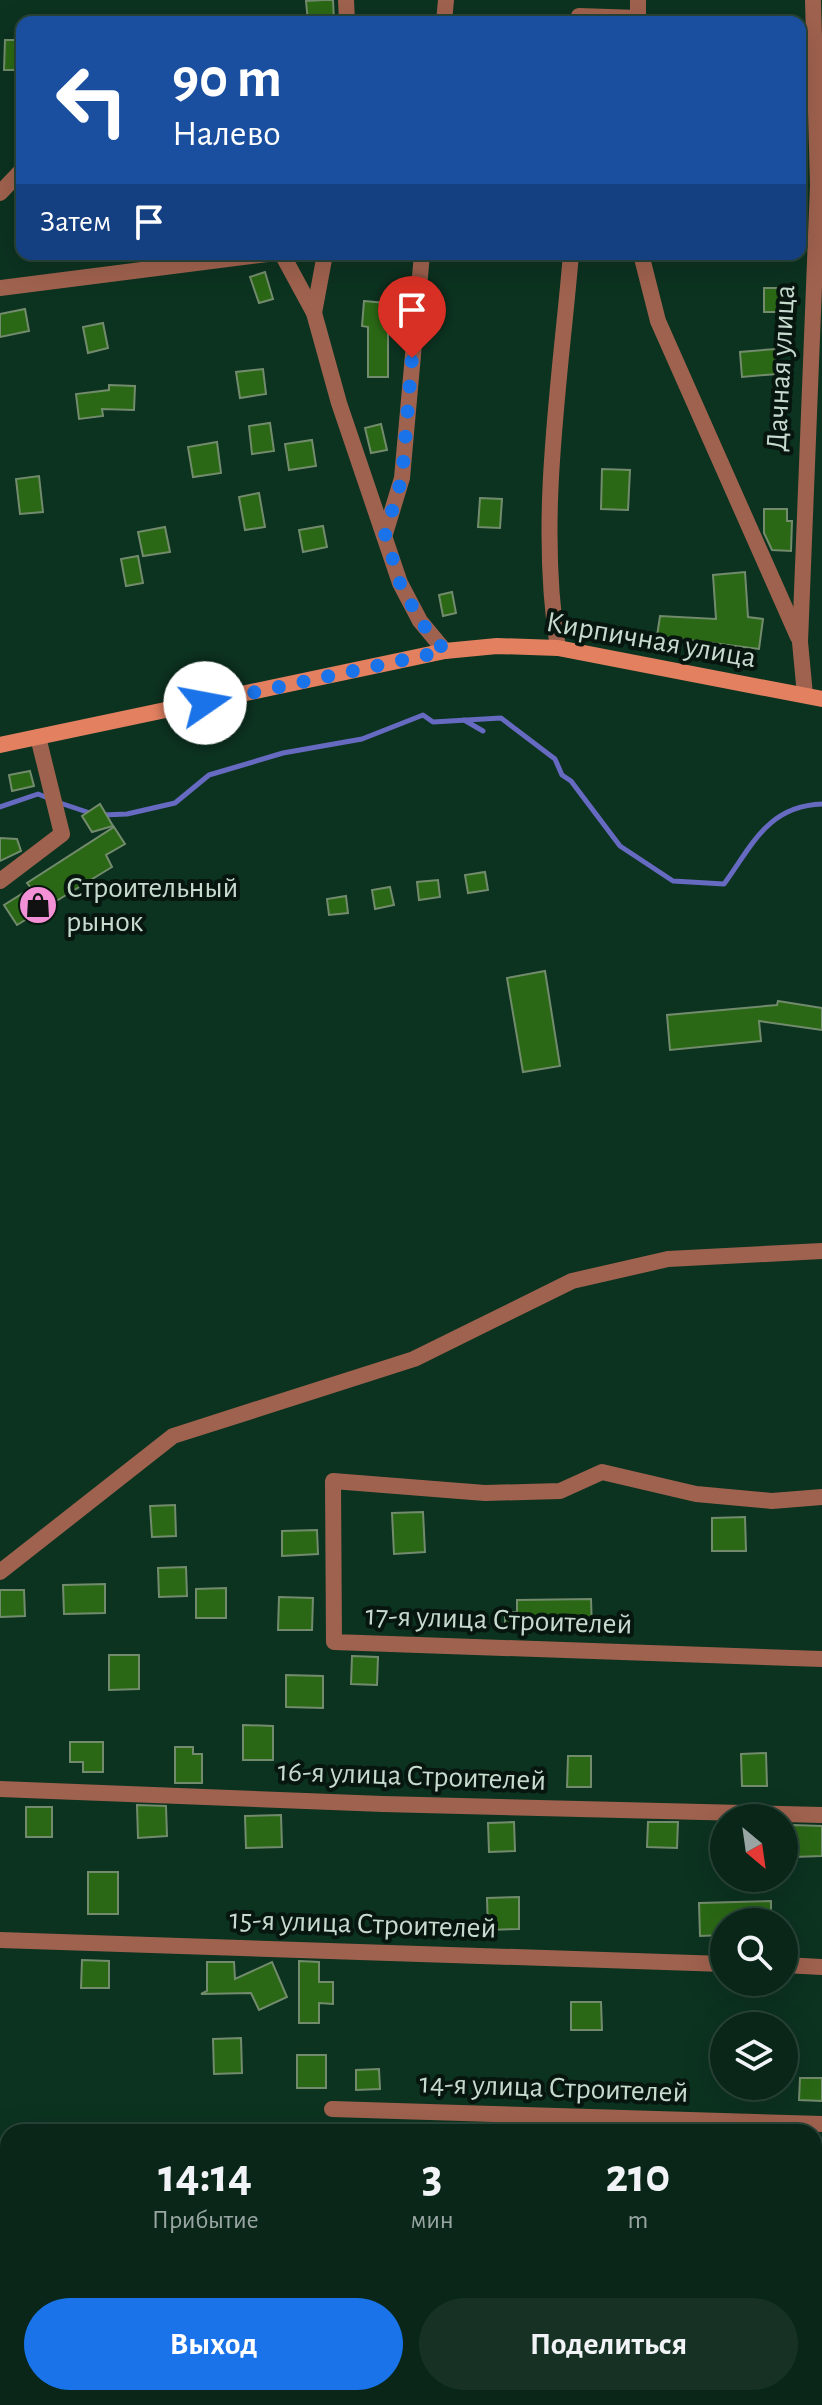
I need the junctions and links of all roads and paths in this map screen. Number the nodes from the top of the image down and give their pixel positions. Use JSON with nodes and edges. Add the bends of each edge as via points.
{"nodes":[{"id":1,"x":813,"y":0,"type":"edge"},
{"id":2,"x":16,"y":176,"type":"edge"},
{"id":3,"x":0,"y":193,"type":"edge"},
{"id":4,"x":820,"y":198,"type":"edge"},
{"id":5,"x":220,"y":260,"type":"edge"},
{"id":6,"x":285,"y":260,"type":"edge"},
{"id":7,"x":324,"y":260,"type":"edge"},
{"id":8,"x":421,"y":260,"type":"edge"},
{"id":9,"x":570,"y":260,"type":"edge"},
{"id":10,"x":643,"y":260,"type":"edge"},
{"id":11,"x":0,"y":288,"type":"edge"},
{"id":12,"x":314,"y":313,"type":"junction"},
{"id":13,"x":385,"y":534,"type":"junction"},
{"id":14,"x":800,"y":642,"type":"junction"},
{"id":15,"x":558,"y":648,"type":"junction"},
{"id":16,"x":445,"y":651,"type":"junction"},
{"id":17,"x":814,"y":697,"type":"edge"},
{"id":18,"x":38,"y":737,"type":"junction"},
{"id":19,"x":0,"y":745,"type":"edge"},
{"id":20,"x":0,"y":881,"type":"edge"},
{"id":21,"x":822,"y":1251,"type":"edge"},
{"id":22,"x":822,"y":1497,"type":"edge"},
{"id":23,"x":0,"y":1572,"type":"edge"},
{"id":24,"x":822,"y":1659,"type":"edge"},
{"id":25,"x":0,"y":1789,"type":"edge"},
{"id":26,"x":822,"y":1815,"type":"edge"},
{"id":27,"x":0,"y":1940,"type":"edge"},
{"id":28,"x":710,"y":1964,"type":"edge"},
{"id":29,"x":798,"y":1966,"type":"edge"},
{"id":30,"x":822,"y":1967,"type":"edge"},
{"id":31,"x":332,"y":2109,"type":"dead end"},
{"id":32,"x":822,"y":2124,"type":"edge"}],
"edges":[{"from":1,"to":4,"type":"street","name":"Дачная улица"},
{"from":2,"to":3,"type":"street"},
{"from":4,"to":14,"type":"street","name":"Дачная улица"},
{"from":5,"to":11,"type":"street"},
{"from":6,"to":12,"type":"street"},
{"from":7,"to":12,"type":"street"},
{"from":8,"to":13,"type":"street","via":[[402,478]]},
{"from":9,"to":15,"type":"street","via":[[550,502],[550,600]]},
{"from":10,"to":14,"type":"street","via":[[658,321]]},
{"from":12,"to":13,"type":"street"},
{"from":13,"to":16,"type":"street","via":[[400,583],[420,621]]},
{"from":14,"to":17,"type":"street"},
{"from":15,"to":16,"type":"main road","name":"Кирпичная улица"},
{"from":15,"to":17,"type":"main road","name":"Кирпичная улица"},
{"from":16,"to":18,"type":"main road","name":"Кирпичная улица"},
{"from":18,"to":19,"type":"main road","name":"Кирпичная улица"},
{"from":18,"to":20,"type":"street","via":[[62,834]]},
{"from":21,"to":23,"type":"street","via":[[668,1259],[572,1281],[414,1359],[173,1436]]},
{"from":22,"to":24,"type":"street","name":"17-я улица Строителей","via":[[772,1501],[696,1494],[602,1472],[560,1491],[485,1493],[333,1481],[334,1642]]},
{"from":25,"to":26,"type":"street","name":"16-я улица Строителей"},
{"from":27,"to":28,"type":"street","name":"15-я улица Строителей"},
{"from":29,"to":30,"type":"street"},
{"from":31,"to":32,"type":"street","name":"14-я улица Строителей"}]}
